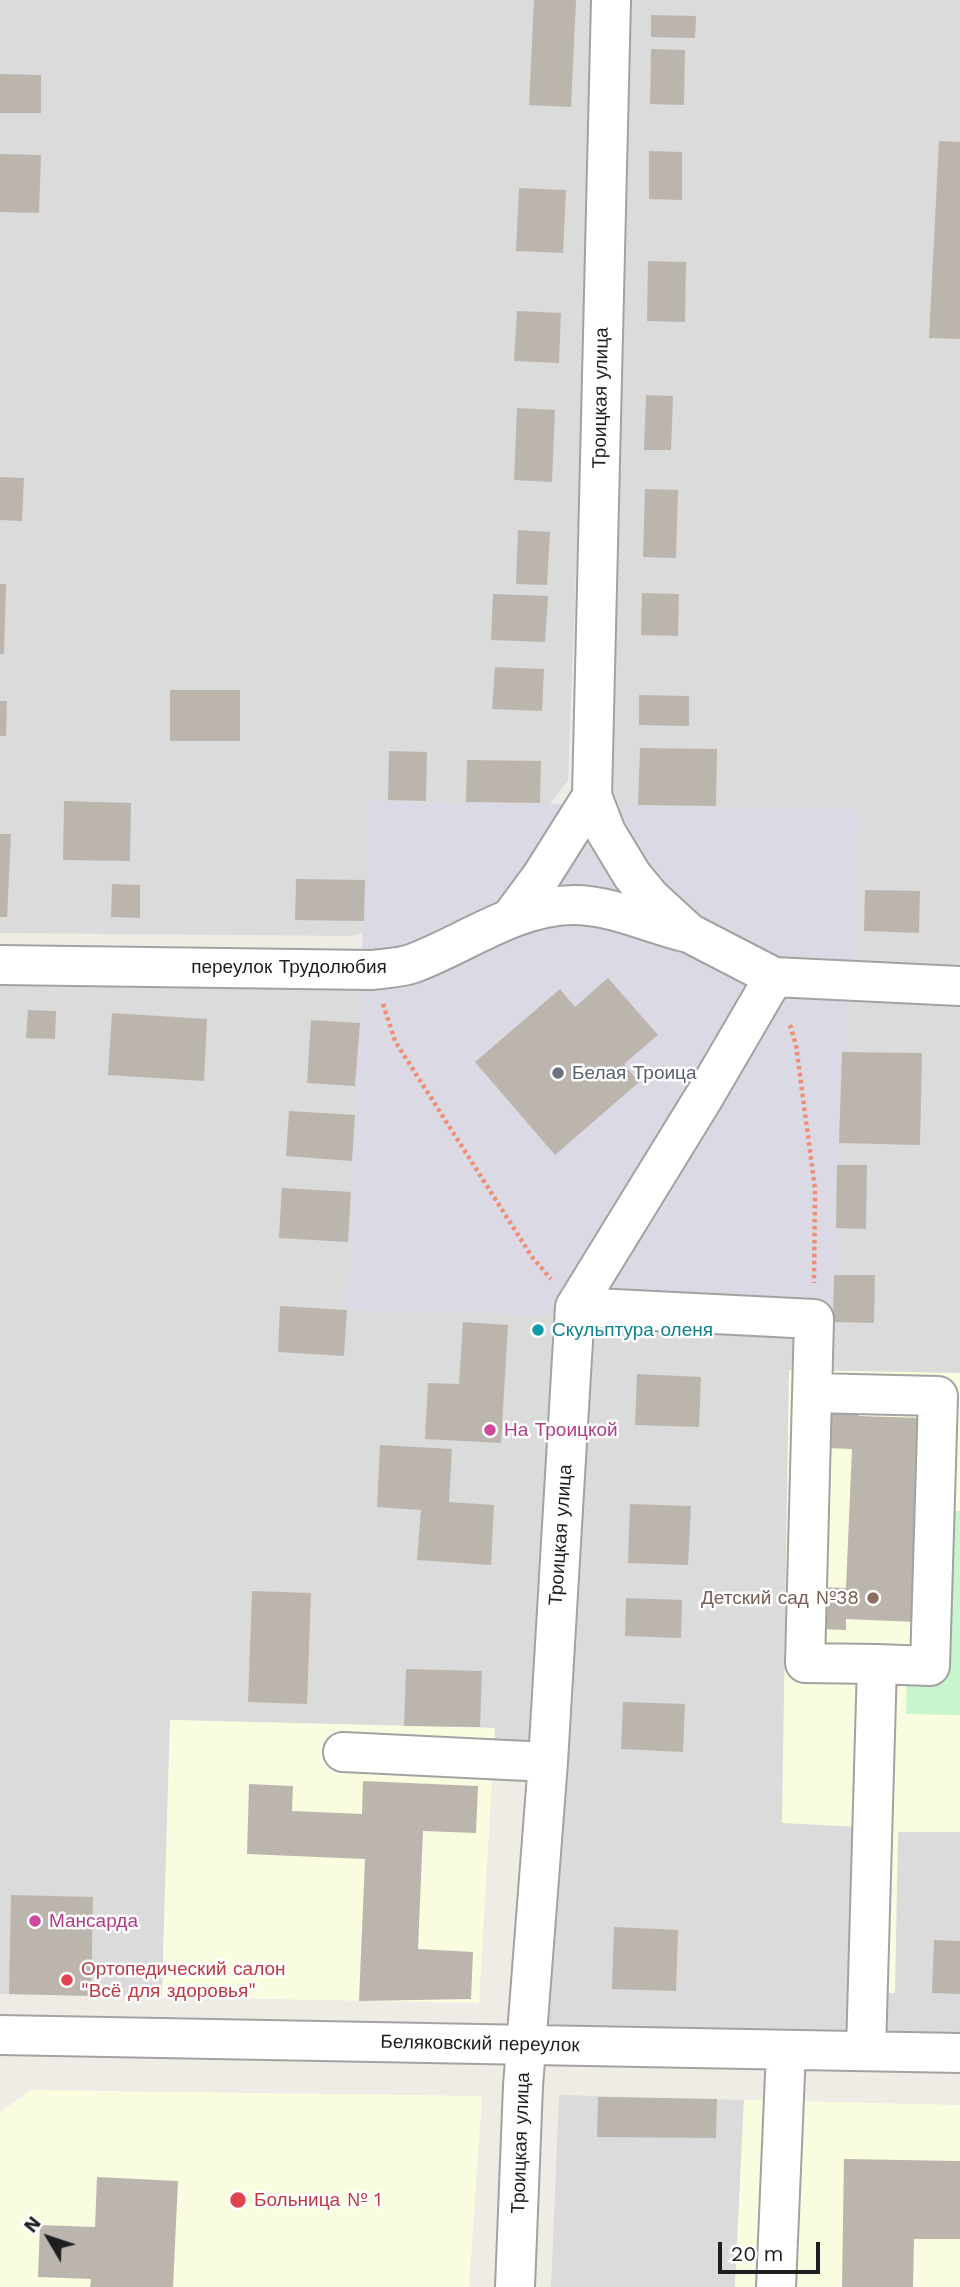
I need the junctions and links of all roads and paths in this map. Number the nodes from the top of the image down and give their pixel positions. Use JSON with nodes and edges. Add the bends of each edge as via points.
{"nodes":[{"id":1,"x":611,"y":0,"type":"edge"},
{"id":2,"x":592,"y":796,"type":"junction"},
{"id":3,"x":512,"y":916,"type":"junction"},
{"id":4,"x":689,"y":933,"type":"junction"},
{"id":5,"x":0,"y":965,"type":"edge"},
{"id":6,"x":372,"y":970,"type":"junction"},
{"id":7,"x":774,"y":977,"type":"junction"},
{"id":8,"x":960,"y":986,"type":"edge"},
{"id":9,"x":575,"y":1307,"type":"junction"},
{"id":10,"x":814,"y":1320,"type":"junction"},
{"id":11,"x":812,"y":1393,"type":"junction"},
{"id":12,"x":877,"y":1664,"type":"junction"},
{"id":13,"x":343,"y":1752,"type":"dead end"},
{"id":14,"x":548,"y":1762,"type":"junction"},
{"id":15,"x":0,"y":2035,"type":"edge"},
{"id":16,"x":526,"y":2045,"type":"junction"},
{"id":17,"x":786,"y":2050,"type":"junction"},
{"id":18,"x":866,"y":2051,"type":"junction"},
{"id":19,"x":960,"y":2053,"type":"edge"},
{"id":20,"x":515,"y":2287,"type":"edge"},
{"id":21,"x":776,"y":2287,"type":"edge"}],
"edges":[{"from":1,"to":2,"type":"street","name":"Троицкая улица"},
{"from":2,"to":3,"type":"street"},
{"from":2,"to":4,"type":"street","name":"Троицкая улица","via":[[606,832],[632,875]]},
{"from":3,"to":4,"type":"street","name":"переулок Трудолюбия","via":[[575,905]]},
{"from":3,"to":6,"type":"street","name":"переулок Трудолюбия","via":[[411,964]]},
{"from":4,"to":7,"type":"street","name":"Троицкая улица"},
{"from":5,"to":6,"type":"street","name":"переулок Трудолюбия"},
{"from":6,"to":9,"type":"path","via":[[395,1041],[532,1257]]},
{"from":7,"to":8,"type":"street"},
{"from":7,"to":9,"type":"street","name":"Троицкая улица"},
{"from":7,"to":10,"type":"path","via":[[796,1045],[815,1189]]},
{"from":9,"to":10,"type":"street"},
{"from":9,"to":14,"type":"street","name":"Троицкая улица"},
{"from":10,"to":11,"type":"street"},
{"from":11,"to":12,"type":"street","via":[[805,1663]]},
{"from":11,"to":12,"type":"street","via":[[937,1396],[930,1666]]},
{"from":12,"to":18,"type":"street"},
{"from":13,"to":14,"type":"street"},
{"from":14,"to":16,"type":"street","name":"Троицкая улица"},
{"from":15,"to":16,"type":"street","name":"Беляковский переулок"},
{"from":16,"to":17,"type":"street","name":"Беляковский переулок"},
{"from":16,"to":20,"type":"street","name":"Троицкая улица"},
{"from":17,"to":18,"type":"street","name":"Беляковский переулок"},
{"from":17,"to":21,"type":"street"},
{"from":18,"to":19,"type":"street","name":"Беляковский переулок"}]}
